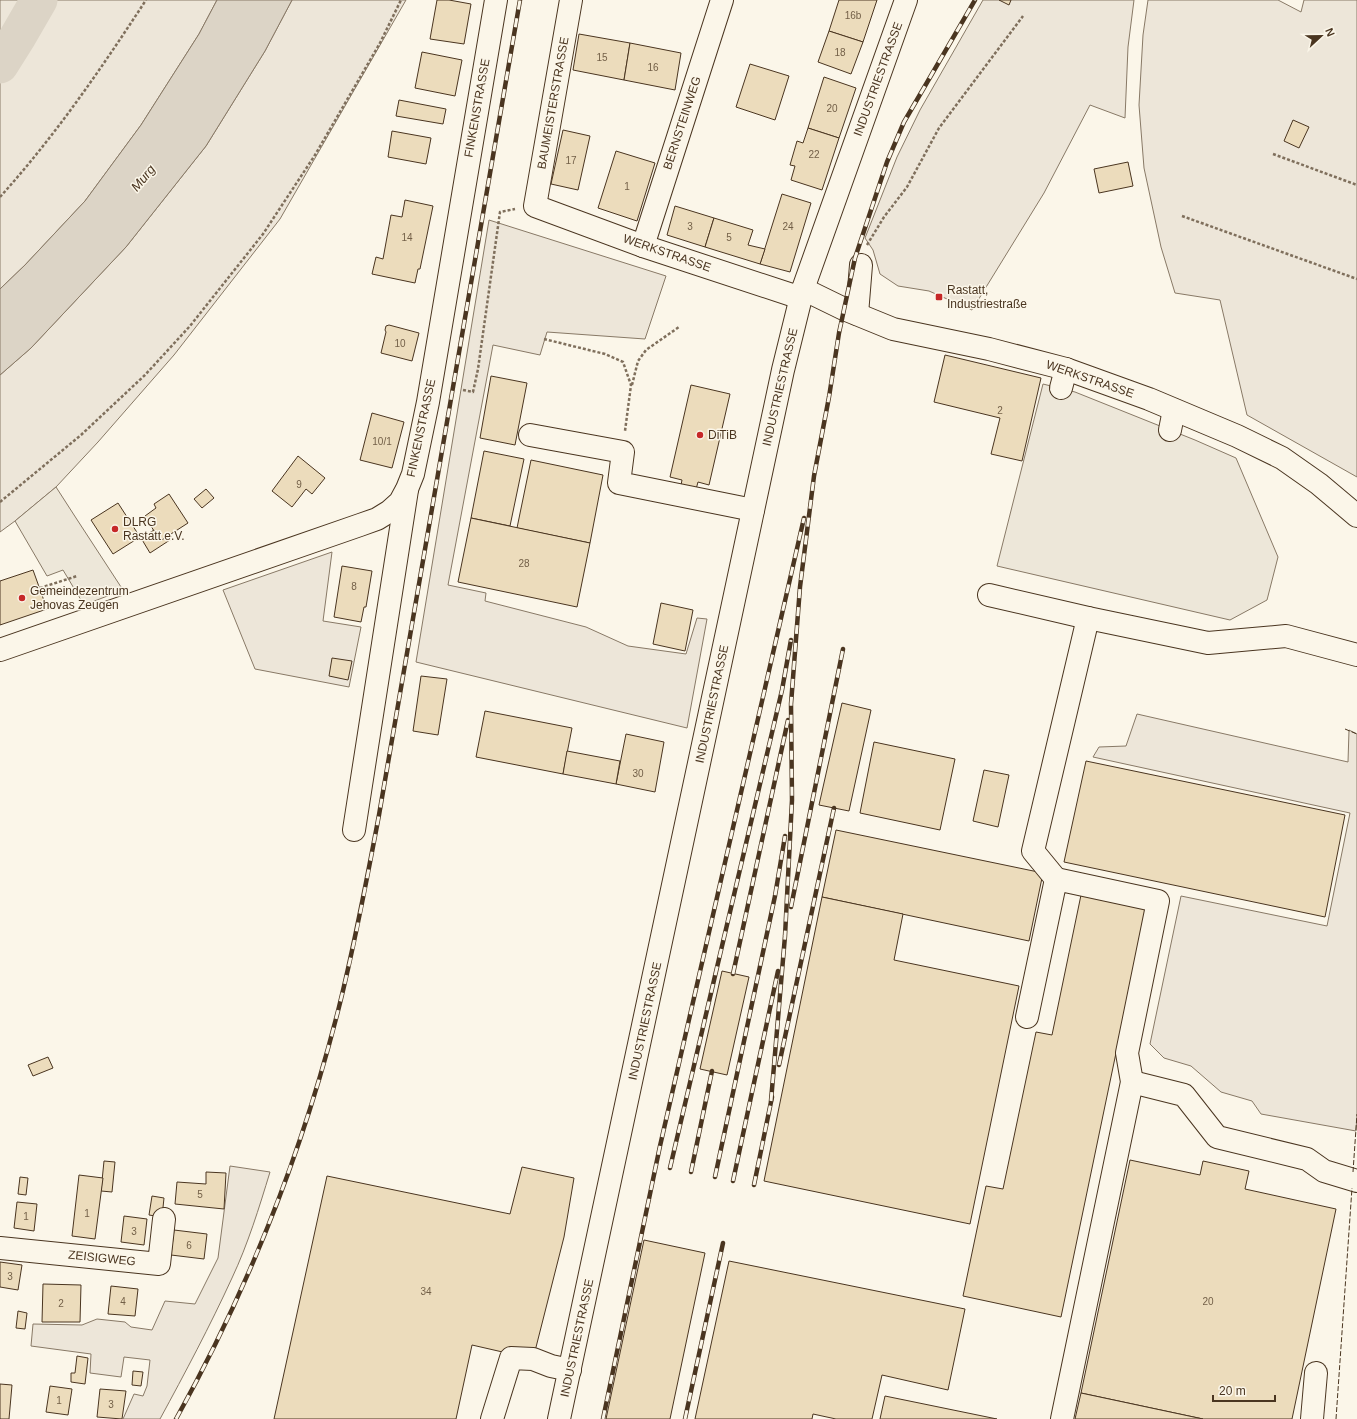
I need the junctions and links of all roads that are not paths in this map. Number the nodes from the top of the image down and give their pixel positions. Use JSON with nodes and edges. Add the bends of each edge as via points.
{"nodes":[{"id":1,"x":496,"y":0,"type":"edge"},
{"id":2,"x":571,"y":0,"type":"edge"},
{"id":3,"x":722,"y":0,"type":"edge"},
{"id":4,"x":906,"y":0,"type":"edge"},
{"id":5,"x":535,"y":206,"type":"joint"},
{"id":6,"x":643,"y":246,"type":"junction"},
{"id":7,"x":861,"y":265,"type":"road end"},
{"id":8,"x":802,"y":294,"type":"junction"},
{"id":9,"x":857,"y":314,"type":"junction"},
{"id":10,"x":530,"y":435,"type":"dead end"},
{"id":11,"x":407,"y":489,"type":"junction"},
{"id":12,"x":753,"y":510,"type":"junction"},
{"id":13,"x":1357,"y":516,"type":"edge"},
{"id":14,"x":989,"y":594,"type":"dead end"},
{"id":15,"x":1088,"y":618,"type":"junction"},
{"id":16,"x":0,"y":650,"type":"edge"},
{"id":17,"x":1357,"y":655,"type":"edge"},
{"id":18,"x":354,"y":830,"type":"dead end"},
{"id":19,"x":1056,"y":879,"type":"junction"},
{"id":20,"x":1027,"y":1017,"type":"dead end"},
{"id":21,"x":1132,"y":1082,"type":"junction"},
{"id":22,"x":1357,"y":1181,"type":"edge"},
{"id":23,"x":164,"y":1219,"type":"dead end"},
{"id":24,"x":0,"y":1248,"type":"edge"},
{"id":25,"x":570,"y":1370,"type":"junction"},
{"id":26,"x":1316,"y":1373,"type":"dead end"},
{"id":27,"x":492,"y":1419,"type":"edge"},
{"id":28,"x":559,"y":1419,"type":"edge"},
{"id":29,"x":1062,"y":1419,"type":"edge"},
{"id":30,"x":1312,"y":1419,"type":"edge"}],
"edges":[{"from":1,"to":11,"type":"street","name":"FINKENSTRASSE","via":[[428,402],[413,474]]},
{"from":2,"to":5,"type":"street","name":"BAUMEISTERSTRASSE"},
{"from":3,"to":6,"type":"street","name":"BERNSTEINWEG"},
{"from":4,"to":8,"type":"street","name":"INDUSTRIESTRASSE"},
{"from":5,"to":6,"type":"street","name":"WERKSTRASSE"},
{"from":6,"to":8,"type":"street","name":"WERKSTRASSE"},
{"from":7,"to":9,"type":"street"},
{"from":8,"to":9,"type":"street","name":"WERKSTRASSE"},
{"from":8,"to":12,"type":"street","name":"INDUSTRIESTRASSE"},
{"from":9,"to":13,"type":"street","name":"WERKSTRASSE","via":[[893,329],[989,349],[1172,420],[1237,436],[1282,458],[1319,484]]},
{"from":10,"to":12,"type":"street","via":[[623,452],[619,483]]},
{"from":11,"to":16,"type":"street","name":"FINKENSTRASSE","via":[[400,502],[377,518],[97,609]]},
{"from":11,"to":18,"type":"street"},
{"from":12,"to":25,"type":"street","name":"INDUSTRIESTRASSE"},
{"from":14,"to":15,"type":"street"},
{"from":15,"to":17,"type":"street","via":[[1208,643],[1286,636]]},
{"from":15,"to":19,"type":"street","via":[[1033,851]]},
{"from":19,"to":20,"type":"street"},
{"from":19,"to":21,"type":"street","via":[[1158,901],[1127,1053]]},
{"from":21,"to":22,"type":"street","via":[[1184,1094],[1217,1137],[1307,1159],[1324,1172]]},
{"from":21,"to":29,"type":"street"},
{"from":23,"to":24,"type":"street","name":"ZEISIGWEG","via":[[159,1264]]},
{"from":25,"to":27,"type":"street","via":[[533,1359],[511,1358]]},
{"from":25,"to":28,"type":"street","name":"INDUSTRIESTRASSE"},
{"from":26,"to":30,"type":"street"}]}
